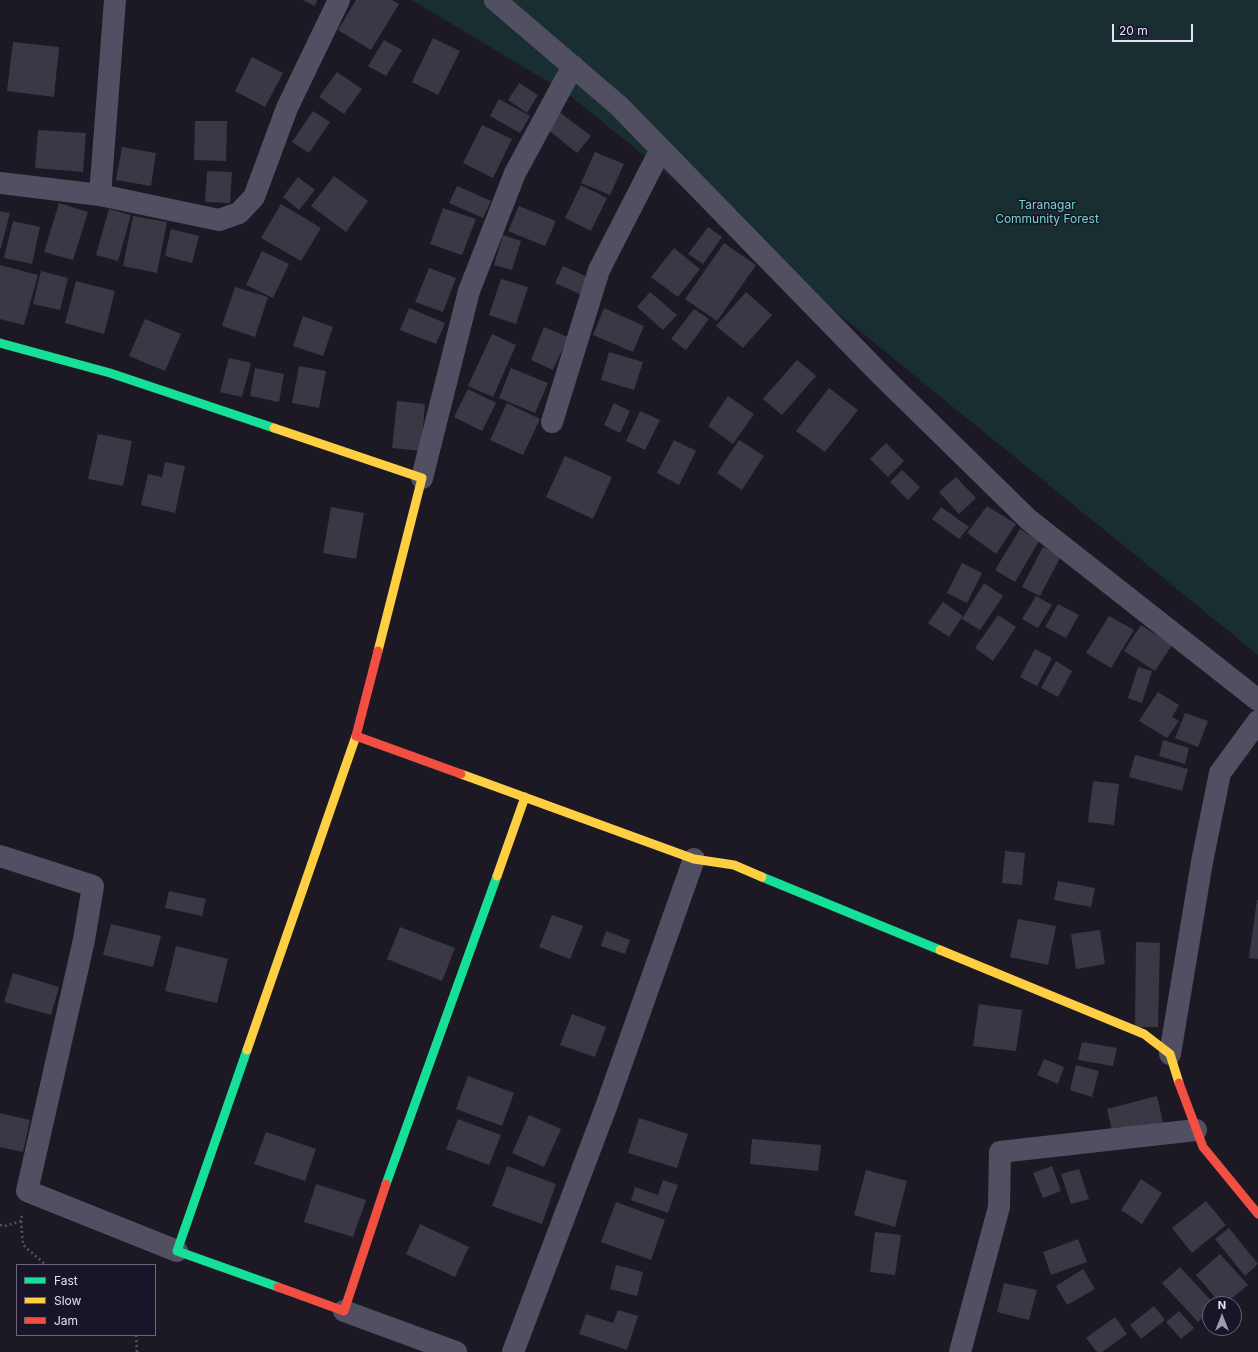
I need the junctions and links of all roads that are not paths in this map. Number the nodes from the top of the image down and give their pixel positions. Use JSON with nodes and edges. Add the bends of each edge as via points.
{"nodes":[{"id":1,"x":115,"y":0,"type":"edge"},
{"id":2,"x":339,"y":0,"type":"edge"},
{"id":3,"x":495,"y":0,"type":"edge"},
{"id":4,"x":573,"y":66,"type":"junction"},
{"id":5,"x":661,"y":149,"type":"junction"},
{"id":6,"x":0,"y":183,"type":"edge"},
{"id":7,"x":100,"y":195,"type":"junction"},
{"id":8,"x":0,"y":343,"type":"edge"},
{"id":9,"x":552,"y":422,"type":"dead end"},
{"id":10,"x":422,"y":478,"type":"junction"},
{"id":11,"x":1258,"y":700,"type":"edge"},
{"id":12,"x":1258,"y":721,"type":"edge"},
{"id":13,"x":356,"y":736,"type":"junction"},
{"id":14,"x":525,"y":797,"type":"junction"},
{"id":15,"x":0,"y":856,"type":"edge"},
{"id":16,"x":694,"y":859,"type":"junction"},
{"id":17,"x":1170,"y":1054,"type":"junction"},
{"id":18,"x":1196,"y":1130,"type":"junction"},
{"id":19,"x":1258,"y":1214,"type":"edge"},
{"id":20,"x":177,"y":1250,"type":"junction"},
{"id":21,"x":344,"y":1311,"type":"junction"},
{"id":22,"x":456,"y":1352,"type":"edge"},
{"id":23,"x":513,"y":1352,"type":"edge"},
{"id":24,"x":960,"y":1352,"type":"edge"}],
"edges":[{"from":1,"to":7,"type":"street"},
{"from":2,"to":7,"type":"street","via":[[287,108],[254,197],[238,213],[219,220]]},
{"from":3,"to":4,"type":"street"},
{"from":4,"to":5,"type":"street","via":[[619,106]]},
{"from":4,"to":10,"type":"street","via":[[515,173],[469,291]]},
{"from":5,"to":9,"type":"street","via":[[599,270]]},
{"from":5,"to":11,"type":"street","via":[[883,377],[1029,520]]},
{"from":6,"to":7,"type":"street"},
{"from":8,"to":10,"type":"street","via":[[110,373]]},
{"from":10,"to":13,"type":"street"},
{"from":12,"to":17,"type":"street","via":[[1220,773],[1202,862]]},
{"from":13,"to":14,"type":"street"},
{"from":13,"to":20,"type":"street"},
{"from":14,"to":16,"type":"street"},
{"from":14,"to":21,"type":"street","via":[[378,1204]]},
{"from":15,"to":20,"type":"street","via":[[92,886],[84,940],[27,1191]]},
{"from":16,"to":17,"type":"street","via":[[734,865],[1144,1034]]},
{"from":16,"to":23,"type":"street","via":[[606,1108]]},
{"from":17,"to":18,"type":"street"},
{"from":18,"to":19,"type":"street","via":[[1203,1147]]},
{"from":18,"to":24,"type":"street","via":[[1000,1152],[999,1207]]},
{"from":20,"to":21,"type":"street"},
{"from":21,"to":22,"type":"street"}]}
